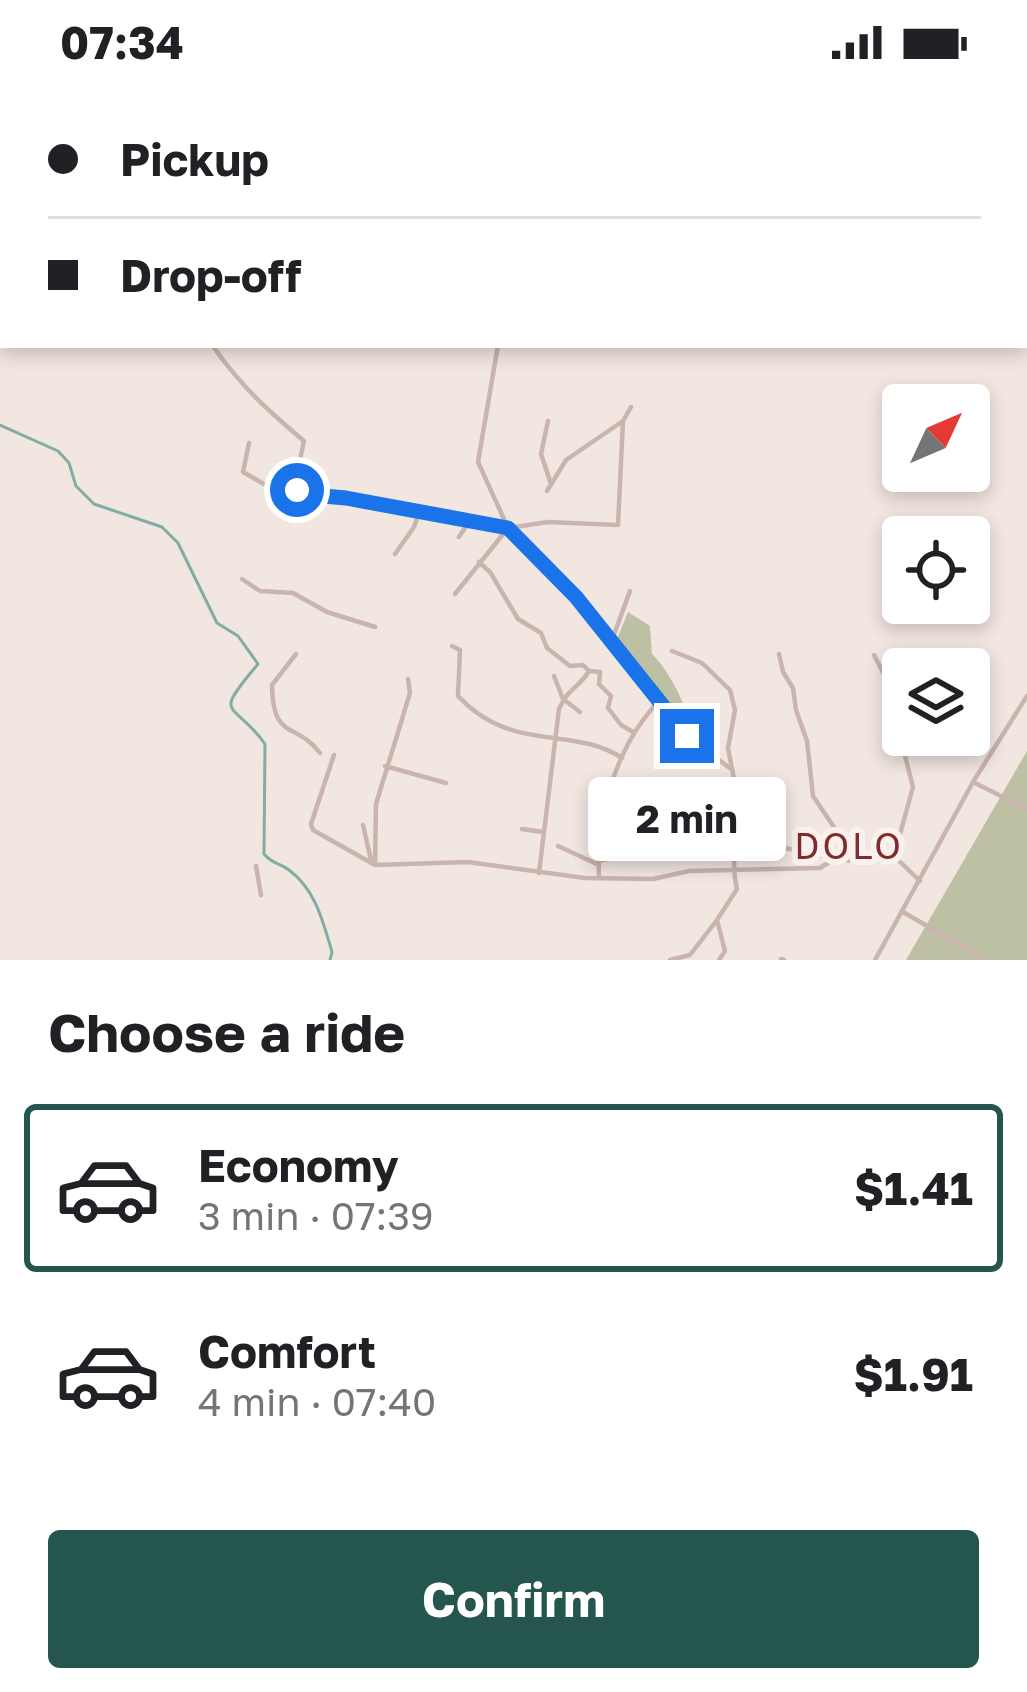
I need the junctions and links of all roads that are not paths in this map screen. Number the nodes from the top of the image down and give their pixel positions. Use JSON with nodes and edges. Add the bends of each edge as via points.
{"nodes":[{"id":1,"x":214,"y":348,"type":"edge"},
{"id":2,"x":497,"y":348,"type":"edge"},
{"id":3,"x":631,"y":406,"type":"dead end"},
{"id":4,"x":548,"y":421,"type":"dead end"},
{"id":5,"x":622,"y":421,"type":"junction"},
{"id":6,"x":249,"y":443,"type":"dead end"},
{"id":7,"x":300,"y":494,"type":"junction"},
{"id":8,"x":419,"y":512,"type":"junction"},
{"id":9,"x":470,"y":520,"type":"junction"},
{"id":10,"x":507,"y":529,"type":"junction"},
{"id":11,"x":459,"y":536,"type":"dead end"},
{"id":12,"x":395,"y":554,"type":"dead end"},
{"id":13,"x":479,"y":562,"type":"junction"},
{"id":14,"x":242,"y":579,"type":"dead end"},
{"id":15,"x":630,"y":591,"type":"dead end"},
{"id":16,"x":455,"y":594,"type":"dead end"},
{"id":17,"x":375,"y":627,"type":"dead end"},
{"id":18,"x":612,"y":640,"type":"junction"},
{"id":19,"x":452,"y":646,"type":"dead end"},
{"id":20,"x":672,"y":651,"type":"dead end"},
{"id":21,"x":296,"y":653,"type":"dead end"},
{"id":22,"x":779,"y":655,"type":"dead end"},
{"id":23,"x":874,"y":655,"type":"dead end"},
{"id":24,"x":882,"y":670,"type":"edge"},
{"id":25,"x":589,"y":671,"type":"junction"},
{"id":26,"x":554,"y":676,"type":"dead end"},
{"id":27,"x":408,"y":679,"type":"dead end"},
{"id":28,"x":1027,"y":696,"type":"edge"},
{"id":29,"x":563,"y":699,"type":"junction"},
{"id":30,"x":660,"y":700,"type":"junction"},
{"id":31,"x":580,"y":712,"type":"dead end"},
{"id":32,"x":633,"y":732,"type":"junction"},
{"id":33,"x":555,"y":738,"type":"junction"},
{"id":34,"x":613,"y":752,"type":"junction"},
{"id":35,"x":320,"y":753,"type":"dead end"},
{"id":36,"x":334,"y":755,"type":"dead end"},
{"id":37,"x":904,"y":756,"type":"edge"},
{"id":38,"x":622,"y":758,"type":"junction"},
{"id":39,"x":385,"y":766,"type":"junction"},
{"id":40,"x":731,"y":769,"type":"junction"},
{"id":41,"x":613,"y":772,"type":"junction"},
{"id":42,"x":973,"y":782,"type":"junction"},
{"id":43,"x":446,"y":783,"type":"dead end"},
{"id":44,"x":1027,"y":809,"type":"edge"},
{"id":45,"x":363,"y":826,"type":"dead end"},
{"id":46,"x":522,"y":830,"type":"dead end"},
{"id":47,"x":543,"y":832,"type":"junction"},
{"id":48,"x":745,"y":836,"type":"junction"},
{"id":49,"x":558,"y":846,"type":"dead end"},
{"id":50,"x":623,"y":855,"type":"dead end"},
{"id":51,"x":894,"y":856,"type":"junction"},
{"id":52,"x":831,"y":861,"type":"junction"},
{"id":53,"x":851,"y":861,"type":"junction"},
{"id":54,"x":599,"y":863,"type":"junction"},
{"id":55,"x":375,"y":865,"type":"junction"},
{"id":56,"x":256,"y":866,"type":"dead end"},
{"id":57,"x":732,"y":869,"type":"junction"},
{"id":58,"x":539,"y":874,"type":"junction"},
{"id":59,"x":600,"y":878,"type":"junction"},
{"id":60,"x":920,"y":881,"type":"junction"},
{"id":61,"x":261,"y":895,"type":"dead end"},
{"id":62,"x":903,"y":912,"type":"junction"},
{"id":63,"x":717,"y":920,"type":"junction"},
{"id":64,"x":670,"y":960,"type":"edge"},
{"id":65,"x":719,"y":960,"type":"edge"},
{"id":66,"x":874,"y":960,"type":"edge"},
{"id":67,"x":986,"y":960,"type":"edge"}],
"edges":[{"from":1,"to":7,"type":"street","via":[[257,403],[304,441]]},
{"from":2,"to":10,"type":"street","via":[[478,462]]},
{"from":3,"to":5,"type":"street"},
{"from":4,"to":5,"type":"street","via":[[541,454],[549,487],[577,449]]},
{"from":5,"to":10,"type":"street","via":[[618,525]]},
{"from":6,"to":7,"type":"street","via":[[244,472],[266,488]]},
{"from":7,"to":8,"type":"street"},
{"from":8,"to":9,"type":"street"},
{"from":8,"to":12,"type":"street"},
{"from":9,"to":10,"type":"street"},
{"from":9,"to":11,"type":"street"},
{"from":10,"to":13,"type":"street"},
{"from":10,"to":18,"type":"street"},
{"from":13,"to":16,"type":"street"},
{"from":13,"to":25,"type":"street","via":[[518,619],[570,666]]},
{"from":14,"to":17,"type":"street"},
{"from":15,"to":18,"type":"street"},
{"from":18,"to":30,"type":"street"},
{"from":19,"to":33,"type":"street","via":[[460,650],[456,688],[466,704],[516,734]]},
{"from":20,"to":40,"type":"street","via":[[702,663],[730,690]]},
{"from":21,"to":35,"type":"street","via":[[272,686],[275,715]]},
{"from":22,"to":53,"type":"street","via":[[807,741],[813,796]]},
{"from":23,"to":24,"type":"street"},
{"from":25,"to":29,"type":"street"},
{"from":25,"to":32,"type":"street","via":[[600,672],[608,708]]},
{"from":26,"to":29,"type":"street"},
{"from":27,"to":39,"type":"street"},
{"from":28,"to":42,"type":"street"},
{"from":29,"to":31,"type":"street"},
{"from":29,"to":33,"type":"street"},
{"from":30,"to":32,"type":"street"},
{"from":30,"to":40,"type":"street","via":[[687,736]]},
{"from":32,"to":38,"type":"street"},
{"from":33,"to":34,"type":"street"},
{"from":33,"to":47,"type":"street"},
{"from":34,"to":38,"type":"street"},
{"from":34,"to":41,"type":"street"},
{"from":36,"to":55,"type":"street","via":[[311,824]]},
{"from":37,"to":51,"type":"street","via":[[913,787]]},
{"from":38,"to":41,"type":"street"},
{"from":39,"to":43,"type":"street"},
{"from":39,"to":55,"type":"street"},
{"from":40,"to":48,"type":"street"},
{"from":41,"to":54,"type":"street"},
{"from":42,"to":44,"type":"street"},
{"from":42,"to":60,"type":"street"},
{"from":45,"to":55,"type":"street"},
{"from":46,"to":47,"type":"street"},
{"from":47,"to":58,"type":"street"},
{"from":48,"to":52,"type":"street"},
{"from":48,"to":57,"type":"street"},
{"from":49,"to":54,"type":"street"},
{"from":50,"to":54,"type":"street"},
{"from":51,"to":53,"type":"street"},
{"from":51,"to":60,"type":"street"},
{"from":52,"to":53,"type":"street"},
{"from":52,"to":57,"type":"street","via":[[820,868]]},
{"from":54,"to":59,"type":"street"},
{"from":55,"to":58,"type":"street","via":[[468,862]]},
{"from":56,"to":61,"type":"street"},
{"from":57,"to":59,"type":"street"},
{"from":57,"to":63,"type":"street","via":[[736,889]]},
{"from":58,"to":59,"type":"street"},
{"from":60,"to":62,"type":"street"},
{"from":62,"to":66,"type":"street"},
{"from":62,"to":67,"type":"street"},
{"from":63,"to":64,"type":"street","via":[[690,955]]},
{"from":63,"to":65,"type":"street","via":[[725,951]]}]}
